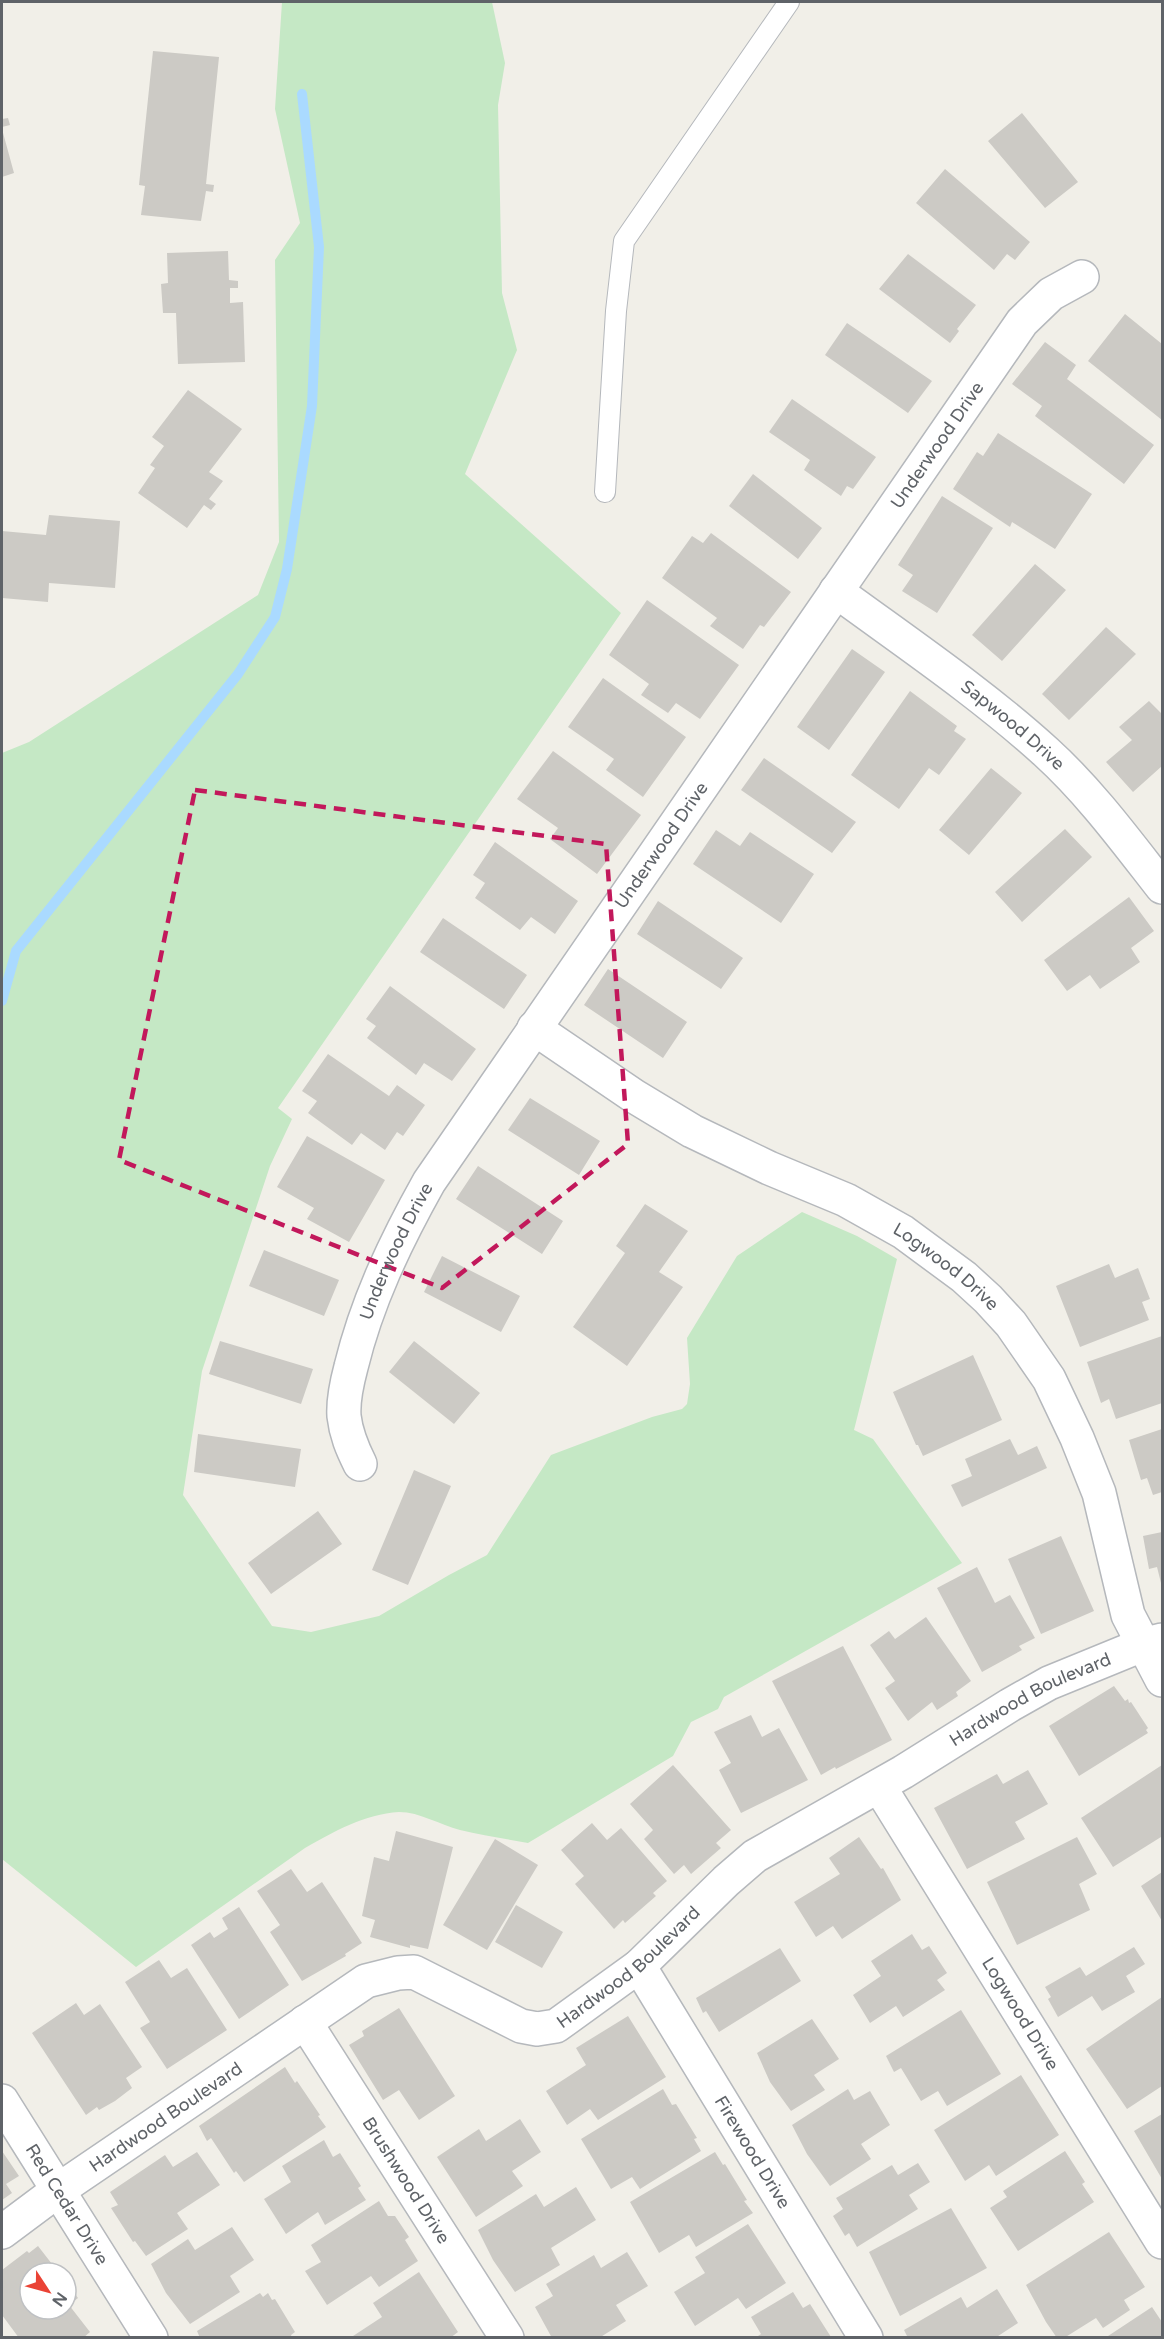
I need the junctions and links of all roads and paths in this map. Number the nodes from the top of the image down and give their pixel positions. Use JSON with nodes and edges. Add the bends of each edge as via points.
{"nodes":[{"id":1,"x":789,"y":2,"type":"edge"},
{"id":2,"x":1082,"y":277,"type":"dead end"},
{"id":3,"x":605,"y":492,"type":"dead end"},
{"id":4,"x":836,"y":591,"type":"junction"},
{"id":5,"x":1162,"y":887,"type":"edge"},
{"id":6,"x":534,"y":1028,"type":"junction"},
{"id":7,"x":360,"y":1464,"type":"dead end"},
{"id":8,"x":1152,"y":1643,"type":"edge"},
{"id":9,"x":1162,"y":1680,"type":"edge"},
{"id":10,"x":879,"y":1786,"type":"junction"},
{"id":11,"x":639,"y":1966,"type":"junction"},
{"id":12,"x":305,"y":2022,"type":"junction"},
{"id":13,"x":2,"y":2101,"type":"edge"},
{"id":14,"x":57,"y":2191,"type":"junction"},
{"id":15,"x":2,"y":2232,"type":"edge"},
{"id":16,"x":1162,"y":2242,"type":"edge"},
{"id":17,"x":151,"y":2337,"type":"edge"},
{"id":18,"x":507,"y":2337,"type":"edge"},
{"id":19,"x":866,"y":2337,"type":"edge"}],
"edges":[{"from":1,"to":3,"type":"lane","via":[[624,241]]},
{"from":2,"to":4,"type":"street","name":"Underwood Drive","via":[[1051,294],[1022,322]]},
{"from":4,"to":5,"type":"street","name":"Sapwood Drive","via":[[1048,753],[1110,821]]},
{"from":4,"to":6,"type":"street","name":"Underwood Drive"},
{"from":6,"to":7,"type":"street","name":"Underwood Drive","via":[[429,1182],[368,1308],[348,1379],[344,1414],[348,1439]]},
{"from":6,"to":8,"type":"street","name":"Logwood Drive","via":[[692,1131],[883,1220],[934,1254],[988,1299],[1050,1379],[1099,1493],[1128,1616]]},
{"from":8,"to":9,"type":"street","name":"Logwood Drive"},
{"from":8,"to":10,"type":"street","name":"Hardwood Boulevard","via":[[1049,1683]]},
{"from":10,"to":11,"type":"street","name":"Hardwood Boulevard","via":[[755,1856]]},
{"from":10,"to":16,"type":"street","name":"Logwood Drive"},
{"from":11,"to":12,"type":"street","name":"Hardwood Boulevard","via":[[556,2026],[537,2029],[507,2021],[414,1972],[366,1981]]},
{"from":11,"to":19,"type":"street","name":"Firewood Drive"},
{"from":12,"to":14,"type":"street","name":"Hardwood Boulevard"},
{"from":12,"to":18,"type":"street","name":"Brushwood Drive"},
{"from":13,"to":14,"type":"street","name":"Red Cedar Drive"},
{"from":14,"to":15,"type":"street","name":"Hardwood Boulevard"},
{"from":14,"to":17,"type":"street","name":"Red Cedar Drive"}]}
